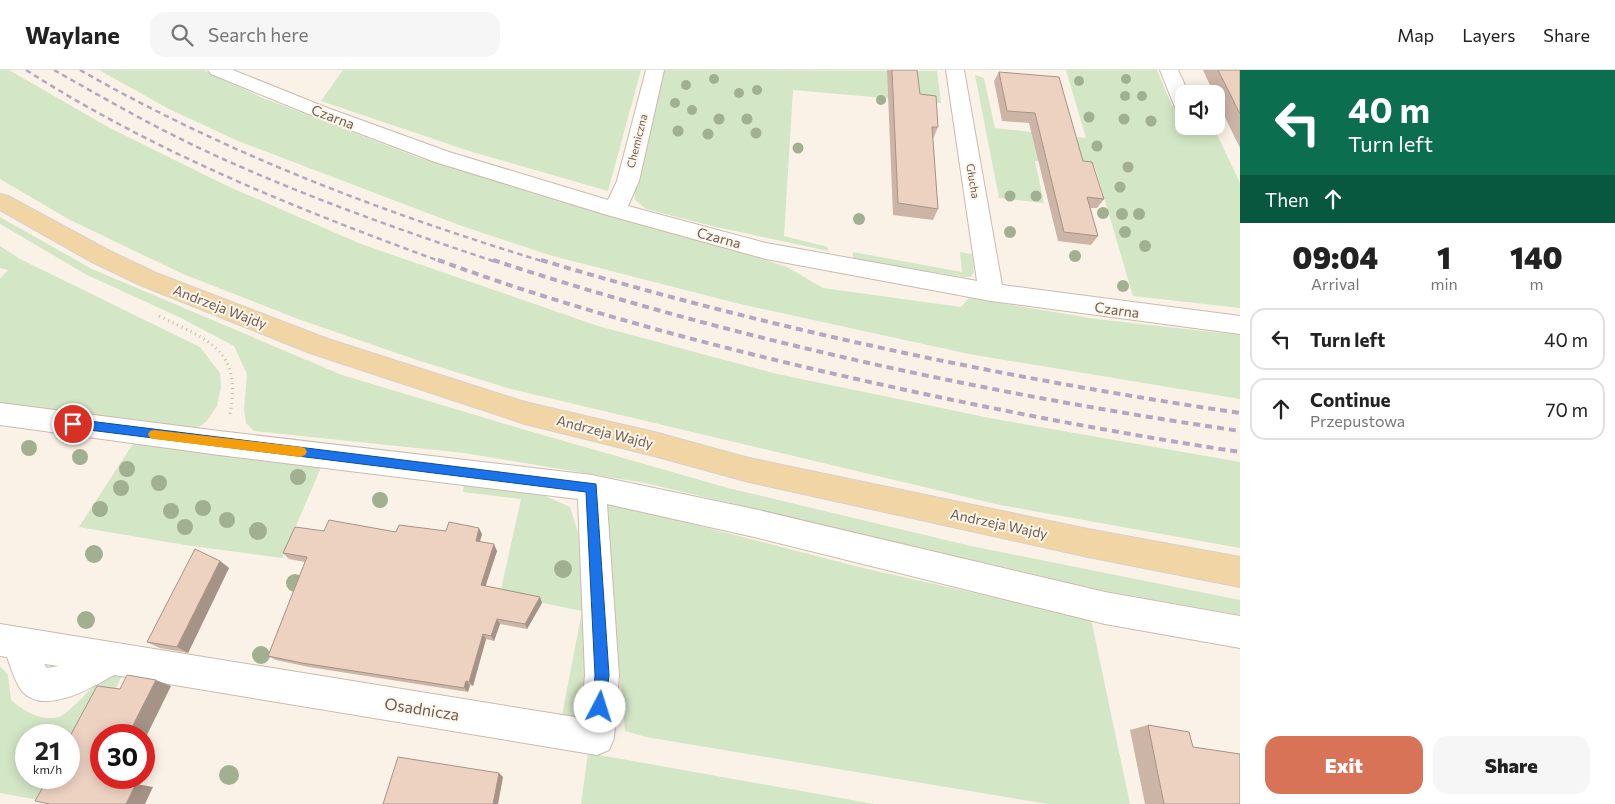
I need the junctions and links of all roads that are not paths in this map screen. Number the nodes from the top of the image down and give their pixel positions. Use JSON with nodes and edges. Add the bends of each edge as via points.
{"nodes":[{"id":1,"x":218,"y":70,"type":"edge"},
{"id":2,"x":655,"y":70,"type":"edge"},
{"id":3,"x":954,"y":70,"type":"edge"},
{"id":4,"x":1169,"y":70,"type":"edge"},
{"id":5,"x":1175,"y":85,"type":"edge"},
{"id":6,"x":0,"y":201,"type":"edge"},
{"id":7,"x":615,"y":210,"type":"junction"},
{"id":8,"x":991,"y":292,"type":"junction"},
{"id":9,"x":1240,"y":325,"type":"edge"},
{"id":10,"x":0,"y":414,"type":"edge"},
{"id":11,"x":592,"y":488,"type":"junction"},
{"id":12,"x":1240,"y":572,"type":"edge"},
{"id":13,"x":1240,"y":632,"type":"edge"},
{"id":14,"x":9,"y":641,"type":"edge"}],
"edges":[{"from":1,"to":7,"type":"street","name":"Czarna","via":[[442,158]]},
{"from":2,"to":7,"type":"street","name":"Chemiczna","via":[[628,181]]},
{"from":3,"to":8,"type":"street","name":"Głucha"},
{"from":4,"to":5,"type":"street"},
{"from":6,"to":12,"type":"main road","name":"Andrzeja Wajdy","via":[[148,279],[319,346],[525,413],[749,470],[1088,543]]},
{"from":7,"to":8,"type":"street","name":"Czarna","via":[[766,251]]},
{"from":8,"to":9,"type":"street","name":"Czarna"},
{"from":10,"to":11,"type":"street"},
{"from":11,"to":13,"type":"street","via":[[754,523],[1105,608]]},
{"from":11,"to":14,"type":"street","name":"Osadnicza","via":[[602,675],[597,738]]}]}
